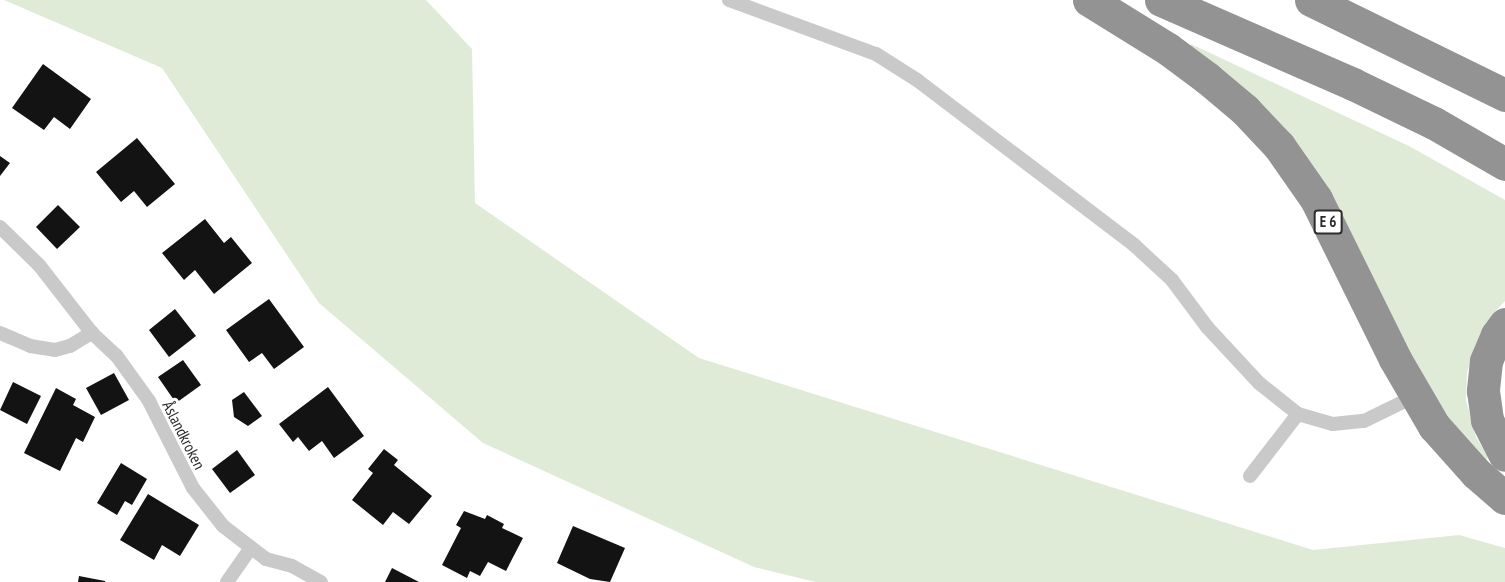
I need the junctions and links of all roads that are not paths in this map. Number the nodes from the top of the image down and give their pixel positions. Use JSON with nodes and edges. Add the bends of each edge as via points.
{"nodes":[{"id":1,"x":729,"y":0,"type":"edge"},
{"id":2,"x":1089,"y":0,"type":"edge"},
{"id":3,"x":1161,"y":0,"type":"edge"},
{"id":4,"x":1311,"y":0,"type":"edge"},
{"id":5,"x":1505,"y":95,"type":"edge"},
{"id":6,"x":1505,"y":164,"type":"edge"},
{"id":7,"x":0,"y":227,"type":"edge"},
{"id":8,"x":1505,"y":324,"type":"edge"},
{"id":9,"x":0,"y":333,"type":"edge"},
{"id":10,"x":92,"y":333,"type":"junction"},
{"id":11,"x":1415,"y":396,"type":"junction"},
{"id":12,"x":1298,"y":414,"type":"junction"},
{"id":13,"x":1505,"y":455,"type":"edge"},
{"id":14,"x":1250,"y":476,"type":"dead end"},
{"id":15,"x":1505,"y":498,"type":"edge"},
{"id":16,"x":250,"y":549,"type":"junction"},
{"id":17,"x":227,"y":582,"type":"edge"},
{"id":18,"x":321,"y":582,"type":"edge"}],
"edges":[{"from":1,"to":12,"type":"lane","via":[[876,54],[917,80],[1134,245],[1172,280],[1207,327],[1259,383]]},
{"from":2,"to":11,"type":"highway","number":"E 6","via":[[1208,78],[1279,146],[1316,199]]},
{"from":3,"to":6,"type":"highway","via":[[1353,84],[1434,123]]},
{"from":4,"to":5,"type":"highway"},
{"from":7,"to":10,"type":"lane","name":"Åslandkroken","via":[[39,266]]},
{"from":8,"to":13,"type":"highway","via":[[1486,361],[1483,391],[1487,420]]},
{"from":9,"to":10,"type":"lane","via":[[30,346],[55,350]]},
{"from":10,"to":16,"type":"lane","name":"Åslandkroken","via":[[116,355],[149,401],[193,488],[223,526]]},
{"from":11,"to":12,"type":"lane","via":[[1364,421],[1333,424]]},
{"from":11,"to":15,"type":"highway","number":"E 6","via":[[1454,451]]},
{"from":12,"to":14,"type":"lane"},
{"from":16,"to":17,"type":"lane"},
{"from":16,"to":18,"type":"lane","name":"Åslandkroken"}]}
